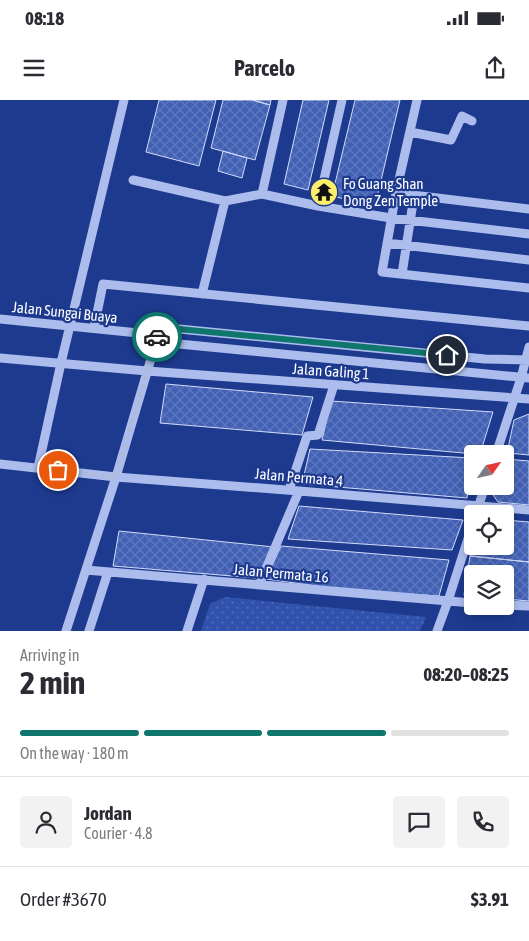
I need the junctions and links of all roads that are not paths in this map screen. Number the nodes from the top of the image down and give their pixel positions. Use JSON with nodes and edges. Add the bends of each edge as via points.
{"nodes":[{"id":1,"x":124,"y":100,"type":"edge"},
{"id":2,"x":283,"y":100,"type":"edge"},
{"id":3,"x":342,"y":100,"type":"edge"},
{"id":4,"x":418,"y":100,"type":"edge"},
{"id":5,"x":472,"y":121,"type":"dead end"},
{"id":6,"x":410,"y":132,"type":"junction"},
{"id":7,"x":133,"y":180,"type":"dead end"},
{"id":8,"x":396,"y":193,"type":"junction"},
{"id":9,"x":262,"y":194,"type":"junction"},
{"id":10,"x":414,"y":196,"type":"junction"},
{"id":11,"x":225,"y":201,"type":"junction"},
{"id":12,"x":318,"y":206,"type":"junction"},
{"id":13,"x":529,"y":209,"type":"edge"},
{"id":14,"x":391,"y":218,"type":"junction"},
{"id":15,"x":410,"y":220,"type":"junction"},
{"id":16,"x":529,"y":234,"type":"edge"},
{"id":17,"x":387,"y":243,"type":"junction"},
{"id":18,"x":406,"y":245,"type":"junction"},
{"id":19,"x":529,"y":260,"type":"edge"},
{"id":20,"x":402,"y":274,"type":"junction"},
{"id":21,"x":529,"y":288,"type":"edge"},
{"id":22,"x":202,"y":294,"type":"junction"},
{"id":23,"x":0,"y":319,"type":"edge"},
{"id":24,"x":70,"y":326,"type":"junction"},
{"id":25,"x":529,"y":326,"type":"edge"},
{"id":26,"x":94,"y":328,"type":"junction"},
{"id":27,"x":158,"y":335,"type":"junction"},
{"id":28,"x":529,"y":347,"type":"edge"},
{"id":29,"x":0,"y":358,"type":"edge"},
{"id":30,"x":527,"y":360,"type":"edge"},
{"id":31,"x":61,"y":364,"type":"junction"},
{"id":32,"x":147,"y":371,"type":"junction"},
{"id":33,"x":525,"y":378,"type":"edge"},
{"id":34,"x":334,"y":385,"type":"junction"},
{"id":35,"x":514,"y":398,"type":"junction"},
{"id":36,"x":529,"y":399,"type":"edge"},
{"id":37,"x":499,"y":445,"type":"edge"},
{"id":38,"x":0,"y":464,"type":"edge"},
{"id":39,"x":38,"y":468,"type":"junction"},
{"id":40,"x":116,"y":477,"type":"junction"},
{"id":41,"x":289,"y":490,"type":"junction"},
{"id":42,"x":299,"y":490,"type":"junction"},
{"id":43,"x":464,"y":508,"type":"edge"},
{"id":44,"x":514,"y":510,"type":"edge"},
{"id":45,"x":529,"y":510,"type":"edge"},
{"id":46,"x":464,"y":551,"type":"edge"},
{"id":47,"x":86,"y":570,"type":"junction"},
{"id":48,"x":108,"y":572,"type":"junction"},
{"id":49,"x":204,"y":579,"type":"junction"},
{"id":50,"x":260,"y":585,"type":"junction"},
{"id":51,"x":448,"y":602,"type":"junction"},
{"id":52,"x":464,"y":603,"type":"edge"},
{"id":53,"x":514,"y":605,"type":"edge"},
{"id":54,"x":529,"y":606,"type":"edge"},
{"id":55,"x":66,"y":631,"type":"edge"},
{"id":56,"x":89,"y":631,"type":"edge"},
{"id":57,"x":187,"y":631,"type":"edge"},
{"id":58,"x":437,"y":631,"type":"edge"}],
"edges":[{"from":1,"to":24,"type":"street"},
{"from":2,"to":9,"type":"street"},
{"from":3,"to":12,"type":"street"},
{"from":4,"to":6,"type":"street"},
{"from":5,"to":6,"type":"street","via":[[462,116],[452,140]]},
{"from":6,"to":8,"type":"street"},
{"from":7,"to":11,"type":"street"},
{"from":8,"to":10,"type":"street"},
{"from":8,"to":14,"type":"street"},
{"from":9,"to":11,"type":"street"},
{"from":9,"to":12,"type":"street"},
{"from":10,"to":13,"type":"street"},
{"from":10,"to":15,"type":"street"},
{"from":11,"to":22,"type":"street"},
{"from":12,"to":14,"type":"street"},
{"from":14,"to":15,"type":"street"},
{"from":14,"to":17,"type":"street"},
{"from":15,"to":16,"type":"street"},
{"from":15,"to":18,"type":"street"},
{"from":17,"to":18,"type":"street"},
{"from":17,"to":20,"type":"street","via":[[382,272]]},
{"from":18,"to":19,"type":"street"},
{"from":18,"to":20,"type":"street"},
{"from":20,"to":21,"type":"street"},
{"from":22,"to":25,"type":"street"},
{"from":22,"to":26,"type":"street","via":[[103,284]]},
{"from":23,"to":24,"type":"street","name":"Jalan Sungai Buaya"},
{"from":24,"to":26,"type":"street","name":"Jalan Sungai Buaya"},
{"from":24,"to":31,"type":"street"},
{"from":26,"to":27,"type":"street","name":"Jalan Sungai Buaya"},
{"from":27,"to":30,"type":"street","name":"Jalan Sungai Buaya","via":[[179,329],[475,358]]},
{"from":27,"to":32,"type":"street"},
{"from":27,"to":33,"type":"street","name":"Jalan Sungai Buaya","via":[[179,344]]},
{"from":28,"to":30,"type":"street"},
{"from":29,"to":31,"type":"street","name":"Jalan Galing 1"},
{"from":30,"to":33,"type":"street"},
{"from":31,"to":32,"type":"street","name":"Jalan Galing 1"},
{"from":31,"to":39,"type":"street"},
{"from":32,"to":34,"type":"street","name":"Jalan Galing 1"},
{"from":32,"to":40,"type":"street"},
{"from":33,"to":35,"type":"street"},
{"from":34,"to":35,"type":"street","name":"Jalan Galing 1"},
{"from":34,"to":41,"type":"street","via":[[318,435],[307,436]]},
{"from":35,"to":36,"type":"street","name":"Jalan Galing 1"},
{"from":35,"to":37,"type":"street"},
{"from":38,"to":39,"type":"street","name":"Jalan Permata 4"},
{"from":39,"to":40,"type":"street","name":"Jalan Permata 4"},
{"from":40,"to":41,"type":"street","name":"Jalan Permata 4"},
{"from":40,"to":47,"type":"street"},
{"from":41,"to":42,"type":"street","name":"Jalan Permata 4"},
{"from":42,"to":43,"type":"street","name":"Jalan Permata 4"},
{"from":42,"to":50,"type":"street"},
{"from":44,"to":45,"type":"street","name":"Jalan Permata 4"},
{"from":46,"to":51,"type":"street"},
{"from":47,"to":48,"type":"street","name":"Jalan Permata 16"},
{"from":47,"to":55,"type":"street"},
{"from":48,"to":49,"type":"street","name":"Jalan Permata 16"},
{"from":48,"to":56,"type":"street"},
{"from":49,"to":50,"type":"street","name":"Jalan Permata 16"},
{"from":49,"to":57,"type":"street"},
{"from":50,"to":51,"type":"street","name":"Jalan Permata 16"},
{"from":51,"to":52,"type":"street","name":"Jalan Permata 16"},
{"from":51,"to":58,"type":"street"},
{"from":53,"to":54,"type":"street"}]}
